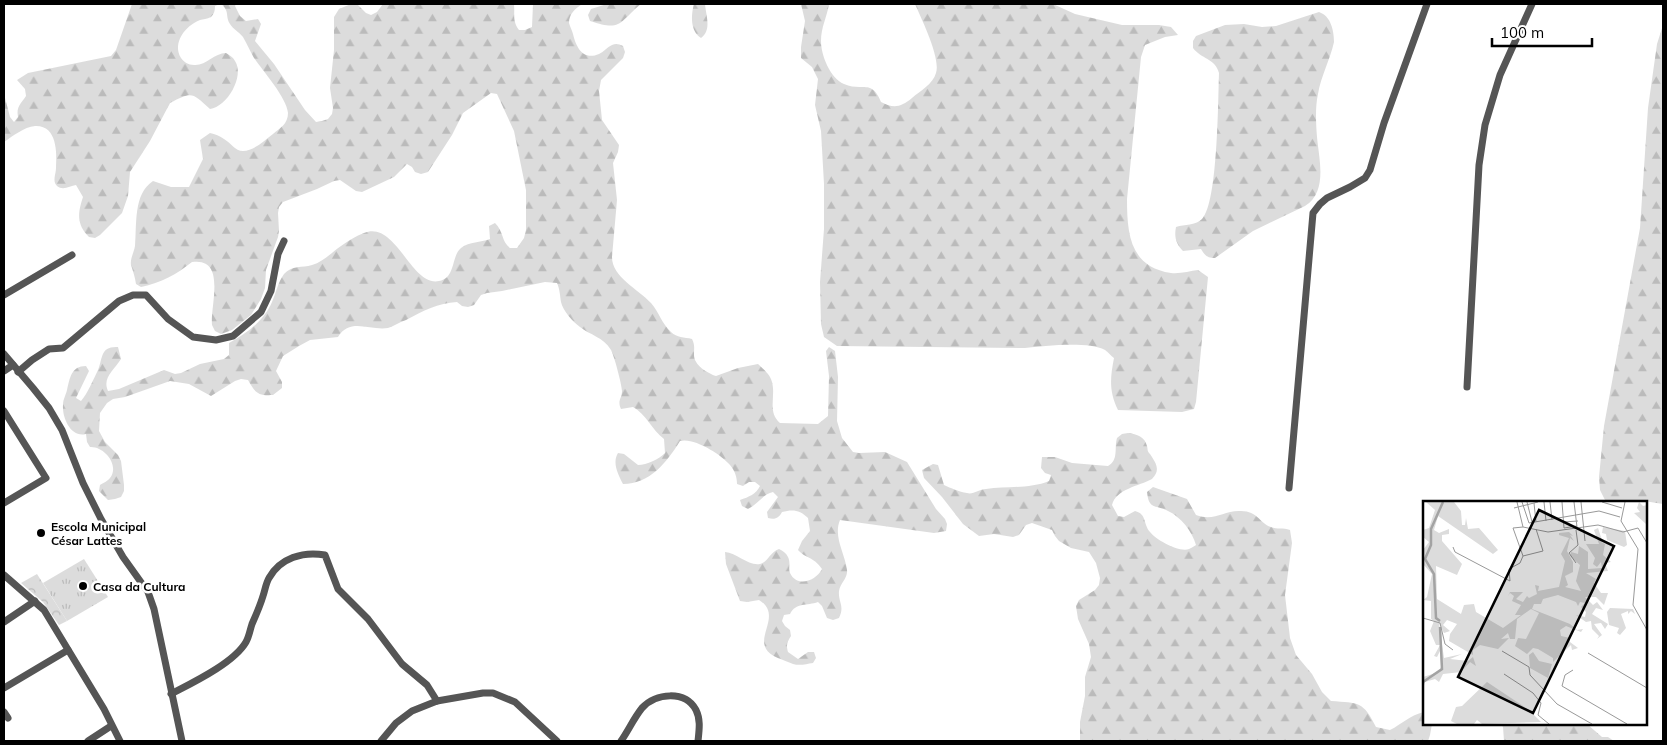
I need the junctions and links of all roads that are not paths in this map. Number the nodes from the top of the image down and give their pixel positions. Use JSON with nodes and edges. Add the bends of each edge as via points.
{"nodes":[{"id":1,"x":1427,"y":4,"type":"edge"},
{"id":2,"x":1532,"y":4,"type":"edge"},
{"id":3,"x":284,"y":241,"type":"dead end"},
{"id":4,"x":72,"y":255,"type":"dead end"},
{"id":5,"x":4,"y":295,"type":"edge"},
{"id":6,"x":4,"y":354,"type":"edge"},
{"id":7,"x":13,"y":365,"type":"junction"},
{"id":8,"x":4,"y":371,"type":"edge"},
{"id":9,"x":18,"y":372,"type":"junction"},
{"id":10,"x":1467,"y":387,"type":"dead end"},
{"id":11,"x":4,"y":411,"type":"edge"},
{"id":12,"x":1289,"y":488,"type":"dead end"},
{"id":13,"x":4,"y":503,"type":"edge"},
{"id":14,"x":4,"y":576,"type":"edge"},
{"id":15,"x":35,"y":601,"type":"junction"},
{"id":16,"x":4,"y":622,"type":"edge"},
{"id":17,"x":68,"y":650,"type":"junction"},
{"id":18,"x":4,"y":688,"type":"edge"},
{"id":19,"x":171,"y":694,"type":"junction"},
{"id":20,"x":437,"y":700,"type":"junction"},
{"id":21,"x":111,"y":726,"type":"junction"},
{"id":22,"x":88,"y":741,"type":"edge"},
{"id":23,"x":120,"y":741,"type":"edge"},
{"id":24,"x":182,"y":741,"type":"edge"},
{"id":25,"x":381,"y":741,"type":"edge"},
{"id":26,"x":557,"y":741,"type":"edge"},
{"id":27,"x":621,"y":741,"type":"edge"},
{"id":28,"x":698,"y":741,"type":"edge"}],
"edges":[{"from":1,"to":12,"type":"street","via":[[1370,170],[1365,178],[1327,198],[1314,213]]},
{"from":2,"to":10,"type":"street","via":[[1500,74],[1485,125],[1479,165]]},
{"from":3,"to":9,"type":"street","via":[[278,254],[271,291],[261,312],[233,336],[216,340],[193,337],[168,319],[146,295],[133,295],[119,301],[63,348],[49,349]]},
{"from":4,"to":5,"type":"street"},
{"from":6,"to":7,"type":"street"},
{"from":7,"to":8,"type":"street"},
{"from":7,"to":9,"type":"street"},
{"from":9,"to":19,"type":"street","via":[[62,430],[101,519],[148,592]]},
{"from":11,"to":13,"type":"street","via":[[46,478]]},
{"from":14,"to":15,"type":"street"},
{"from":15,"to":16,"type":"street"},
{"from":15,"to":17,"type":"street"},
{"from":17,"to":18,"type":"street"},
{"from":17,"to":21,"type":"street"},
{"from":19,"to":20,"type":"street","via":[[210,673],[236,654],[246,642],[268,579],[275,569],[299,555],[313,553],[325,555],[338,589],[368,619],[402,664],[427,685]]},
{"from":19,"to":24,"type":"street"},
{"from":20,"to":25,"type":"street","via":[[412,711],[396,723]]},
{"from":20,"to":26,"type":"street","via":[[482,693],[499,695],[515,702]]},
{"from":21,"to":22,"type":"street"},
{"from":21,"to":23,"type":"street"},
{"from":27,"to":28,"type":"street","via":[[642,708],[664,696],[685,699],[696,710]]}]}
